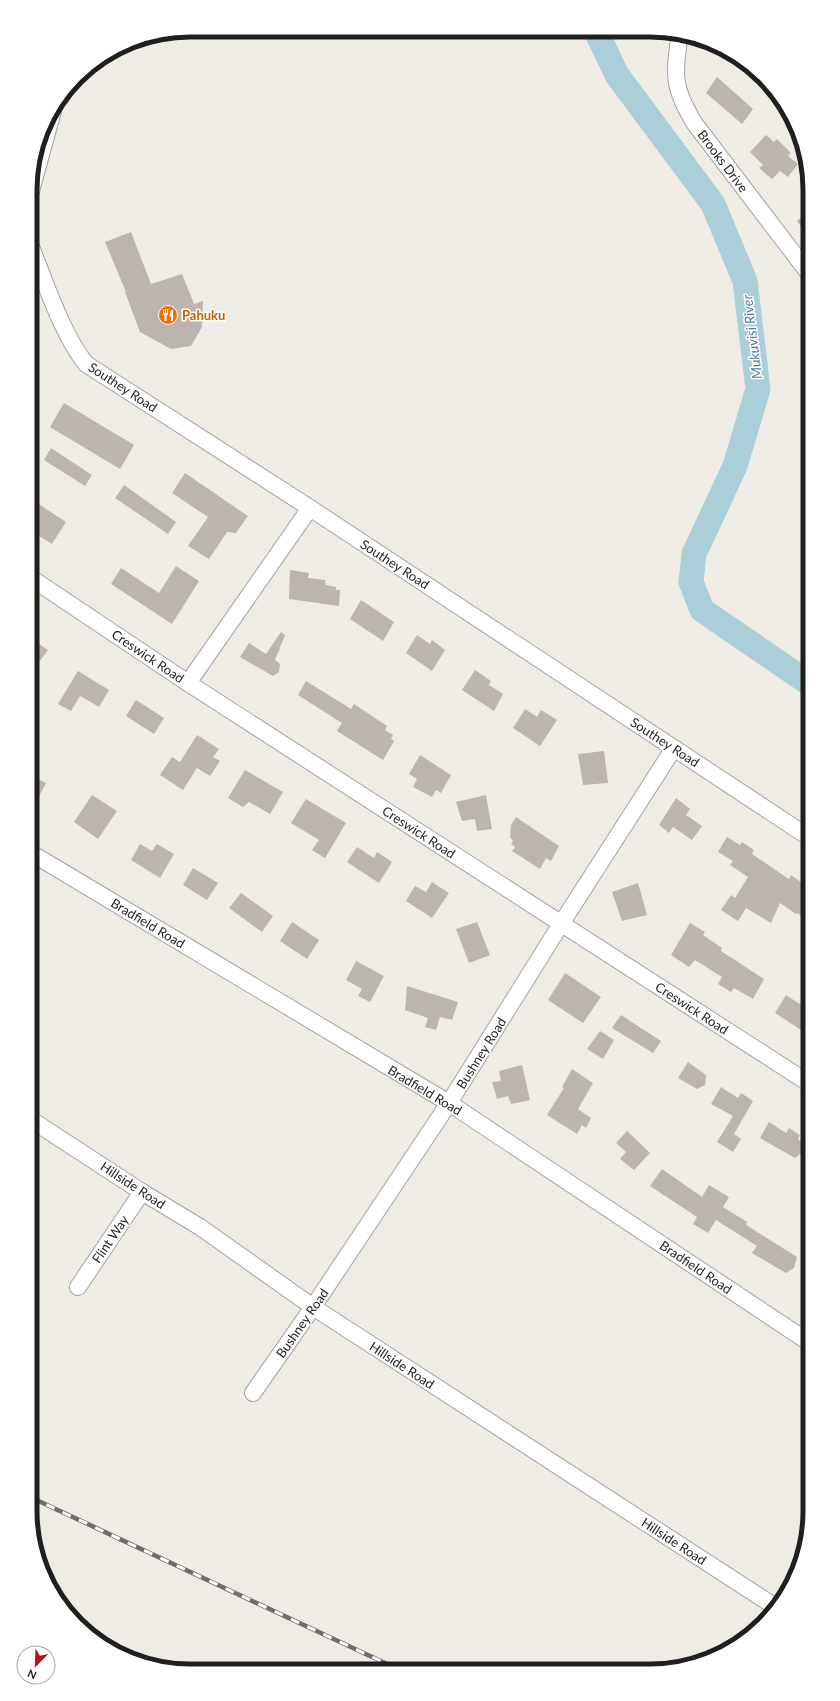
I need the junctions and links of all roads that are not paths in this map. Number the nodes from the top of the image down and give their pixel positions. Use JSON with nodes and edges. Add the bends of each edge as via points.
{"nodes":[{"id":1,"x":679,"y":40,"type":"edge"},
{"id":2,"x":37,"y":261,"type":"edge"},
{"id":3,"x":803,"y":266,"type":"edge"},
{"id":4,"x":310,"y":508,"type":"junction"},
{"id":5,"x":37,"y":582,"type":"edge"},
{"id":6,"x":188,"y":683,"type":"junction"},
{"id":7,"x":674,"y":748,"type":"junction"},
{"id":8,"x":803,"y":833,"type":"edge"},
{"id":9,"x":37,"y":857,"type":"edge"},
{"id":10,"x":561,"y":924,"type":"junction"},
{"id":11,"x":803,"y":1080,"type":"edge"},
{"id":12,"x":449,"y":1103,"type":"junction"},
{"id":13,"x":37,"y":1124,"type":"edge"},
{"id":14,"x":142,"y":1192,"type":"junction"},
{"id":15,"x":78,"y":1287,"type":"dead end"},
{"id":16,"x":313,"y":1307,"type":"junction"},
{"id":17,"x":803,"y":1338,"type":"edge"},
{"id":18,"x":253,"y":1393,"type":"dead end"},
{"id":19,"x":771,"y":1604,"type":"edge"}],
"edges":[{"from":1,"to":3,"type":"street","name":"Brooks Drive","via":[[675,66],[682,104]]},
{"from":2,"to":4,"type":"street","name":"Southey Road","via":[[68,335],[86,364]]},
{"from":4,"to":6,"type":"street"},
{"from":4,"to":7,"type":"street","name":"Southey Road"},
{"from":5,"to":6,"type":"street","name":"Creswick Road"},
{"from":6,"to":10,"type":"street","name":"Creswick Road"},
{"from":7,"to":8,"type":"street","name":"Southey Road"},
{"from":7,"to":10,"type":"street","name":"Bushney Road"},
{"from":9,"to":12,"type":"street","name":"Bradfield Road"},
{"from":10,"to":11,"type":"street","name":"Creswick Road"},
{"from":10,"to":12,"type":"street","name":"Bushney Road"},
{"from":12,"to":16,"type":"street","name":"Bushney Road"},
{"from":12,"to":17,"type":"street","name":"Bradfield Road"},
{"from":13,"to":14,"type":"street","name":"Hillside Road"},
{"from":14,"to":15,"type":"street","name":"Flint Way"},
{"from":14,"to":16,"type":"street","name":"Hillside Road","via":[[200,1227]]},
{"from":16,"to":18,"type":"street","name":"Bushney Road"},
{"from":16,"to":19,"type":"street","name":"Hillside Road"}]}
